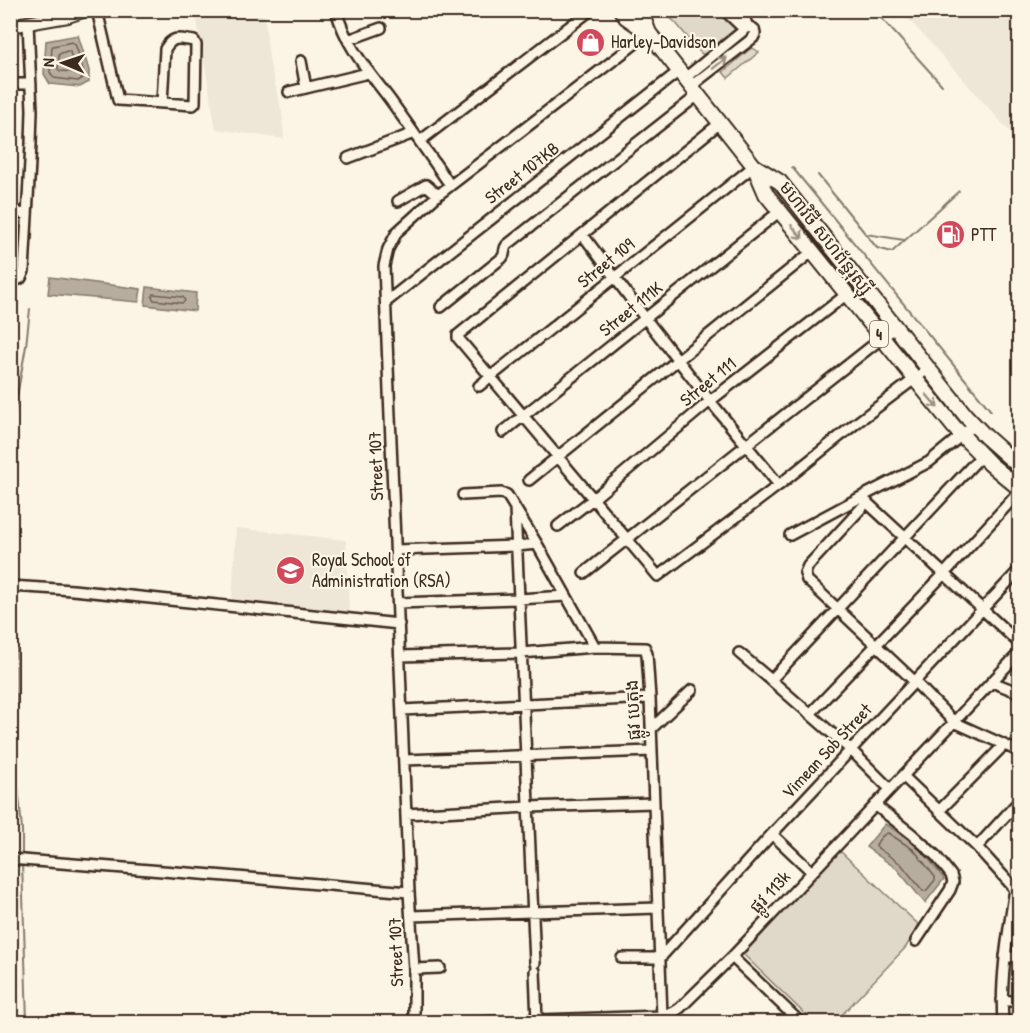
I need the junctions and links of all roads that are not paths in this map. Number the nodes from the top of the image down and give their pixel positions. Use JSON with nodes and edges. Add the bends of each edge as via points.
{"nodes":[{"id":1,"x":86,"y":10,"type":"edge"},
{"id":2,"x":97,"y":10,"type":"edge"},
{"id":3,"x":336,"y":10,"type":"edge"},
{"id":4,"x":591,"y":10,"type":"edge"},
{"id":5,"x":621,"y":10,"type":"edge"},
{"id":6,"x":640,"y":10,"type":"edge"},
{"id":7,"x":724,"y":10,"type":"edge"},
{"id":8,"x":739,"y":10,"type":"edge"},
{"id":9,"x":44,"y":15,"type":"edge"},
{"id":10,"x":28,"y":23,"type":"junction"},
{"id":11,"x":10,"y":26,"type":"edge"},
{"id":12,"x":381,"y":27,"type":"dead end"},
{"id":13,"x":745,"y":29,"type":"junction"},
{"id":14,"x":649,"y":33,"type":"junction"},
{"id":15,"x":348,"y":40,"type":"junction"},
{"id":16,"x":301,"y":61,"type":"dead end"},
{"id":17,"x":368,"y":73,"type":"junction"},
{"id":18,"x":688,"y":82,"type":"junction"},
{"id":19,"x":10,"y":84,"type":"edge"},
{"id":20,"x":31,"y":84,"type":"junction"},
{"id":21,"x":306,"y":88,"type":"junction"},
{"id":22,"x":289,"y":92,"type":"dead end"},
{"id":23,"x":162,"y":103,"type":"junction"},
{"id":24,"x":720,"y":123,"type":"junction"},
{"id":25,"x":417,"y":137,"type":"junction"},
{"id":26,"x":348,"y":158,"type":"dead end"},
{"id":27,"x":754,"y":166,"type":"junction"},
{"id":28,"x":450,"y":185,"type":"junction"},
{"id":29,"x":438,"y":195,"type":"junction"},
{"id":30,"x":398,"y":201,"type":"dead end"},
{"id":31,"x":10,"y":210,"type":"edge"},
{"id":32,"x":780,"y":211,"type":"junction"},
{"id":33,"x":27,"y":215,"type":"junction"},
{"id":34,"x":583,"y":235,"type":"junction"},
{"id":35,"x":813,"y":251,"type":"junction"},
{"id":36,"x":615,"y":277,"type":"junction"},
{"id":37,"x":10,"y":279,"type":"edge"},
{"id":38,"x":847,"y":294,"type":"junction"},
{"id":39,"x":386,"y":302,"type":"junction"},
{"id":40,"x":441,"y":307,"type":"dead end"},
{"id":41,"x":645,"y":318,"type":"junction"},
{"id":42,"x":896,"y":327,"type":"junction"},
{"id":43,"x":882,"y":338,"type":"junction"},
{"id":44,"x":678,"y":360,"type":"junction"},
{"id":45,"x":929,"y":369,"type":"junction"},
{"id":46,"x":490,"y":377,"type":"junction"},
{"id":47,"x":914,"y":378,"type":"junction"},
{"id":48,"x":479,"y":386,"type":"dead end"},
{"id":49,"x":710,"y":401,"type":"junction"},
{"id":50,"x":523,"y":416,"type":"junction"},
{"id":51,"x":974,"y":425,"type":"junction"},
{"id":52,"x":503,"y":432,"type":"dead end"},
{"id":53,"x":962,"y":436,"type":"junction"},
{"id":54,"x":747,"y":445,"type":"junction"},
{"id":55,"x":981,"y":456,"type":"junction"},
{"id":56,"x":557,"y":457,"type":"junction"},
{"id":57,"x":1020,"y":467,"type":"edge"},
{"id":58,"x":529,"y":480,"type":"dead end"},
{"id":59,"x":779,"y":485,"type":"junction"},
{"id":60,"x":1020,"y":490,"type":"edge"},
{"id":61,"x":463,"y":495,"type":"dead end"},
{"id":62,"x":593,"y":499,"type":"junction"},
{"id":63,"x":864,"y":499,"type":"junction"},
{"id":64,"x":515,"y":508,"type":"junction"},
{"id":65,"x":558,"y":526,"type":"dead end"},
{"id":66,"x":790,"y":536,"type":"dead end"},
{"id":67,"x":905,"y":538,"type":"junction"},
{"id":68,"x":627,"y":540,"type":"junction"},
{"id":69,"x":537,"y":544,"type":"junction"},
{"id":70,"x":517,"y":546,"type":"junction"},
{"id":71,"x":396,"y":550,"type":"junction"},
{"id":72,"x":1020,"y":569,"type":"edge"},
{"id":73,"x":584,"y":573,"type":"dead end"},
{"id":74,"x":944,"y":574,"type":"junction"},
{"id":75,"x":10,"y":586,"type":"edge"},
{"id":76,"x":566,"y":596,"type":"junction"},
{"id":77,"x":519,"y":600,"type":"junction"},
{"id":78,"x":398,"y":603,"type":"junction"},
{"id":79,"x":981,"y":609,"type":"junction"},
{"id":80,"x":838,"y":610,"type":"junction"},
{"id":81,"x":399,"y":624,"type":"junction"},
{"id":82,"x":1020,"y":645,"type":"edge"},
{"id":83,"x":595,"y":646,"type":"junction"},
{"id":84,"x":875,"y":646,"type":"junction"},
{"id":85,"x":1020,"y":652,"type":"edge"},
{"id":86,"x":521,"y":653,"type":"junction"},
{"id":87,"x":739,"y":653,"type":"dead end"},
{"id":88,"x":400,"y":656,"type":"junction"},
{"id":89,"x":771,"y":680,"type":"junction"},
{"id":90,"x":914,"y":681,"type":"junction"},
{"id":91,"x":992,"y":682,"type":"junction"},
{"id":92,"x":692,"y":690,"type":"dead end"},
{"id":93,"x":1020,"y":693,"type":"edge"},
{"id":94,"x":650,"y":698,"type":"junction"},
{"id":95,"x":524,"y":704,"type":"junction"},
{"id":96,"x":402,"y":710,"type":"junction"},
{"id":97,"x":810,"y":714,"type":"junction"},
{"id":98,"x":954,"y":722,"type":"junction"},
{"id":99,"x":651,"y":729,"type":"junction"},
{"id":100,"x":1004,"y":745,"type":"junction"},
{"id":101,"x":851,"y":750,"type":"junction"},
{"id":102,"x":652,"y":751,"type":"junction"},
{"id":103,"x":1020,"y":752,"type":"edge"},
{"id":104,"x":526,"y":755,"type":"junction"},
{"id":105,"x":404,"y":760,"type":"junction"},
{"id":106,"x":903,"y":776,"type":"junction"},
{"id":107,"x":890,"y":789,"type":"junction"},
{"id":108,"x":1020,"y":800,"type":"edge"},
{"id":109,"x":654,"y":803,"type":"junction"},
{"id":110,"x":875,"y":805,"type":"junction"},
{"id":111,"x":528,"y":807,"type":"junction"},
{"id":112,"x":939,"y":811,"type":"junction"},
{"id":113,"x":406,"y":814,"type":"junction"},
{"id":114,"x":772,"y":834,"type":"junction"},
{"id":115,"x":976,"y":847,"type":"junction"},
{"id":116,"x":10,"y":859,"type":"edge"},
{"id":117,"x":812,"y":872,"type":"junction"},
{"id":118,"x":1017,"y":891,"type":"edge"},
{"id":119,"x":409,"y":892,"type":"junction"},
{"id":120,"x":658,"y":908,"type":"junction"},
{"id":121,"x":532,"y":912,"type":"junction"},
{"id":122,"x":411,"y":916,"type":"junction"},
{"id":123,"x":916,"y":941,"type":"dead end"},
{"id":124,"x":1005,"y":956,"type":"junction"},
{"id":125,"x":732,"y":957,"type":"junction"},
{"id":126,"x":622,"y":958,"type":"dead end"},
{"id":127,"x":660,"y":958,"type":"junction"},
{"id":128,"x":1020,"y":958,"type":"edge"},
{"id":129,"x":440,"y":968,"type":"dead end"},
{"id":130,"x":414,"y":969,"type":"junction"},
{"id":131,"x":1002,"y":1000,"type":"junction"},
{"id":132,"x":1020,"y":1002,"type":"edge"},
{"id":133,"x":662,"y":1016,"type":"junction"},
{"id":134,"x":606,"y":1020,"type":"edge"},
{"id":135,"x":617,"y":1020,"type":"edge"},
{"id":136,"x":537,"y":1022,"type":"edge"},
{"id":137,"x":551,"y":1022,"type":"edge"},
{"id":138,"x":414,"y":1023,"type":"edge"},
{"id":139,"x":482,"y":1023,"type":"edge"},
{"id":140,"x":800,"y":1023,"type":"edge"},
{"id":141,"x":1003,"y":1023,"type":"edge"}],
"edges":[{"from":1,"to":9,"type":"main road","via":[[68,16]]},
{"from":2,"to":23,"type":"street","via":[[118,100]]},
{"from":3,"to":15,"type":"street"},
{"from":4,"to":25,"type":"street"},
{"from":5,"to":14,"type":"highway","name":"មហាវិថី សហព័ន្ធរុស្ស៊ី","number":"4"},
{"from":6,"to":14,"type":"highway","name":"មហាវិថី សហព័ន្ធរុស្ស៊ី","number":"4"},
{"from":7,"to":13,"type":"street"},
{"from":8,"to":13,"type":"street"},
{"from":9,"to":10,"type":"main road"},
{"from":10,"to":11,"type":"main road"},
{"from":10,"to":20,"type":"street"},
{"from":12,"to":15,"type":"street"},
{"from":13,"to":18,"type":"street"},
{"from":18,"to":13,"type":"street","one_way":true,"via":[[749,40],[744,37]]},
{"from":14,"to":18,"type":"highway","name":"មហាវិថី សហព័ន្ធរុស្ស៊ី","number":"4"},
{"from":14,"to":28,"type":"street","name":"Street 107"},
{"from":15,"to":17,"type":"street"},
{"from":16,"to":21,"type":"street"},
{"from":17,"to":21,"type":"street"},
{"from":17,"to":25,"type":"street"},
{"from":18,"to":24,"type":"highway","name":"មហាវិថី សហព័ន្ធរុស្ស៊ី","number":"4"},
{"from":18,"to":39,"type":"street","name":"Street 107KB"},
{"from":18,"to":40,"type":"street","via":[[507,245],[504,256]]},
{"from":19,"to":20,"type":"street"},
{"from":20,"to":33,"type":"street"},
{"from":21,"to":22,"type":"street"},
{"from":23,"to":23,"type":"street","via":[[195,103],[194,41],[174,39],[165,49]]},
{"from":24,"to":27,"type":"highway","name":"មហាវិថី សហព័ន្ធរុស្ស៊ី","number":"4"},
{"from":24,"to":34,"type":"street"},
{"from":25,"to":26,"type":"street"},
{"from":25,"to":28,"type":"street"},
{"from":27,"to":32,"type":"highway","name":"មហាវិថី សហព័ន្ធរុស្ស៊ី","number":"4","via":[[766,194]]},
{"from":27,"to":36,"type":"street","name":"Street 109"},
{"from":27,"to":42,"type":"highway","name":"មហាវិថី សហព័ន្ធរុស្ស៊ី","number":"4","via":[[780,182]]},
{"from":28,"to":29,"type":"street","name":"Street 107"},
{"from":29,"to":30,"type":"street","via":[[426,185]]},
{"from":29,"to":39,"type":"street","name":"Street 107","via":[[397,232],[388,249],[384,266]]},
{"from":31,"to":33,"type":"street"},
{"from":32,"to":35,"type":"highway","name":"មហាវិថី សហព័ន្ធរុស្ស៊ី","number":"4","one_way":true},
{"from":32,"to":41,"type":"street","name":"Street 111K"},
{"from":33,"to":37,"type":"street","via":[[24,271],[21,278]]},
{"from":34,"to":36,"type":"street"},
{"from":34,"to":46,"type":"street","via":[[459,334],[458,338]]},
{"from":35,"to":38,"type":"highway","name":"មហាវិថី សហព័ន្ធរុស្ស៊ី","number":"4"},
{"from":35,"to":44,"type":"street"},
{"from":36,"to":41,"type":"street"},
{"from":36,"to":46,"type":"street","name":"Street 109"},
{"from":38,"to":43,"type":"highway","name":"មហាវិថី សហព័ន្ធរុស្ស៊ី","number":"4"},
{"from":38,"to":49,"type":"street","name":"Street 111"},
{"from":39,"to":71,"type":"street","name":"Street 107"},
{"from":41,"to":44,"type":"street"},
{"from":41,"to":50,"type":"street","name":"Street 111K"},
{"from":42,"to":43,"type":"street"},
{"from":42,"to":45,"type":"highway","name":"មហាវិថី សហព័ន្ធរុស្ស៊ី","number":"4"},
{"from":43,"to":47,"type":"highway","name":"មហាវិថី សហព័ន្ធរុស្ស៊ី","number":"4"},
{"from":43,"to":54,"type":"street"},
{"from":44,"to":49,"type":"street"},
{"from":44,"to":56,"type":"street"},
{"from":45,"to":47,"type":"street"},
{"from":45,"to":51,"type":"highway","name":"មហាវិថី សហព័ន្ធរុស្ស៊ី","number":"4"},
{"from":46,"to":48,"type":"street","name":"Street 109"},
{"from":46,"to":50,"type":"street"},
{"from":47,"to":53,"type":"highway","name":"មហាវិថី សហព័ន្ធរុស្ស៊ី","number":"4","one_way":true},
{"from":47,"to":59,"type":"street"},
{"from":49,"to":54,"type":"street"},
{"from":49,"to":62,"type":"street","name":"Street 111"},
{"from":50,"to":52,"type":"street","name":"Street 111K"},
{"from":50,"to":56,"type":"street"},
{"from":51,"to":53,"type":"street"},
{"from":51,"to":57,"type":"highway","name":"មហាវិថី សហព័ន្ធរុស្ស៊ី","number":"4"},
{"from":53,"to":55,"type":"highway","name":"មហាវិថី សហព័ន្ធរុស្ស៊ី","number":"4"},
{"from":53,"to":63,"type":"street","via":[[929,462]]},
{"from":54,"to":59,"type":"street"},
{"from":54,"to":68,"type":"street"},
{"from":55,"to":60,"type":"highway","name":"មហាវិថី សហព័ន្ធរុស្ស៊ី","number":"4"},
{"from":55,"to":67,"type":"street"},
{"from":56,"to":58,"type":"street"},
{"from":56,"to":62,"type":"street"},
{"from":59,"to":68,"type":"street","via":[[658,576]]},
{"from":60,"to":74,"type":"street"},
{"from":61,"to":64,"type":"street","via":[[501,493],[507,495]]},
{"from":62,"to":65,"type":"street","name":"Street 111"},
{"from":62,"to":68,"type":"street"},
{"from":63,"to":66,"type":"street"},
{"from":63,"to":67,"type":"street"},
{"from":63,"to":80,"type":"street","via":[[805,573],[807,580]]},
{"from":64,"to":69,"type":"street"},
{"from":64,"to":70,"type":"street"},
{"from":67,"to":74,"type":"street"},
{"from":67,"to":80,"type":"street"},
{"from":68,"to":73,"type":"street"},
{"from":69,"to":70,"type":"street"},
{"from":69,"to":76,"type":"street"},
{"from":70,"to":71,"type":"street"},
{"from":70,"to":77,"type":"street"},
{"from":71,"to":78,"type":"street","name":"Street 107"},
{"from":72,"to":79,"type":"street","name":"Vimean Sob Street"},
{"from":74,"to":79,"type":"street"},
{"from":74,"to":84,"type":"street"},
{"from":75,"to":81,"type":"street"},
{"from":76,"to":77,"type":"street"},
{"from":76,"to":83,"type":"street"},
{"from":77,"to":78,"type":"street"},
{"from":77,"to":86,"type":"street"},
{"from":78,"to":81,"type":"street","name":"Street 107"},
{"from":79,"to":82,"type":"street"},
{"from":79,"to":90,"type":"street","name":"Vimean Sob Street"},
{"from":80,"to":84,"type":"street"},
{"from":80,"to":89,"type":"street"},
{"from":81,"to":88,"type":"street","name":"Street 107"},
{"from":83,"to":86,"type":"street","name":"ផ្លូវ បេតុង"},
{"from":83,"to":94,"type":"street","name":"ផ្លូវ បេតុង","via":[[645,648]]},
{"from":84,"to":90,"type":"street"},
{"from":84,"to":97,"type":"street"},
{"from":85,"to":91,"type":"street","name":"ផ្លូវ 113k"},
{"from":86,"to":88,"type":"street","name":"ផ្លូវ បេតុង"},
{"from":86,"to":95,"type":"street"},
{"from":87,"to":89,"type":"street"},
{"from":88,"to":96,"type":"street","name":"Street 107"},
{"from":89,"to":97,"type":"street"},
{"from":90,"to":98,"type":"street"},
{"from":90,"to":101,"type":"street","name":"Vimean Sob Street"},
{"from":91,"to":93,"type":"street"},
{"from":91,"to":98,"type":"street","name":"ផ្លូវ 113k"},
{"from":92,"to":99,"type":"street"},
{"from":94,"to":95,"type":"street"},
{"from":94,"to":99,"type":"street","name":"ផ្លូវ បេតុង"},
{"from":95,"to":96,"type":"street"},
{"from":95,"to":104,"type":"street"},
{"from":96,"to":105,"type":"street","name":"Street 107"},
{"from":97,"to":101,"type":"street"},
{"from":98,"to":100,"type":"street"},
{"from":98,"to":106,"type":"street","name":"ផ្លូវ 113k"},
{"from":99,"to":102,"type":"street","name":"ផ្លូវ បេតុង"},
{"from":100,"to":103,"type":"street"},
{"from":100,"to":112,"type":"street"},
{"from":101,"to":107,"type":"street"},
{"from":101,"to":114,"type":"street","name":"Vimean Sob Street"},
{"from":102,"to":104,"type":"street"},
{"from":102,"to":109,"type":"street","name":"ផ្លូវ បេតុង"},
{"from":104,"to":105,"type":"street"},
{"from":104,"to":111,"type":"street"},
{"from":105,"to":113,"type":"street","name":"Street 107"},
{"from":106,"to":107,"type":"street","name":"ផ្លូវ 113k"},
{"from":106,"to":112,"type":"street"},
{"from":107,"to":110,"type":"street","name":"ផ្លូវ 113k"},
{"from":108,"to":115,"type":"street"},
{"from":109,"to":111,"type":"street"},
{"from":109,"to":120,"type":"street","name":"ផ្លូវ បេតុង"},
{"from":110,"to":117,"type":"street","name":"ផ្លូវ 113k"},
{"from":110,"to":123,"type":"street","via":[[936,856],[952,878],[953,885]]},
{"from":111,"to":113,"type":"street"},
{"from":111,"to":121,"type":"street"},
{"from":112,"to":115,"type":"street"},
{"from":113,"to":119,"type":"street","name":"Street 107"},
{"from":114,"to":117,"type":"street"},
{"from":114,"to":127,"type":"street","name":"Vimean Sob Street"},
{"from":115,"to":118,"type":"street"},
{"from":116,"to":119,"type":"street"},
{"from":117,"to":125,"type":"street","name":"ផ្លូវ 113k"},
{"from":118,"to":124,"type":"street"},
{"from":119,"to":122,"type":"street","name":"Street 107"},
{"from":120,"to":121,"type":"street"},
{"from":120,"to":127,"type":"street","name":"ផ្លូវ បេតុង"},
{"from":121,"to":122,"type":"street"},
{"from":121,"to":136,"type":"street"},
{"from":122,"to":130,"type":"street","name":"Street 107"},
{"from":124,"to":128,"type":"street"},
{"from":124,"to":131,"type":"street"},
{"from":125,"to":133,"type":"street","name":"ផ្លូវ 113k","via":[[687,1003]]},
{"from":125,"to":140,"type":"street"},
{"from":126,"to":127,"type":"street"},
{"from":127,"to":133,"type":"street","name":"ផ្លូវ បេតុង"},
{"from":129,"to":130,"type":"street"},
{"from":130,"to":138,"type":"street","name":"Street 107"},
{"from":131,"to":132,"type":"street"},
{"from":131,"to":141,"type":"street"},
{"from":133,"to":135,"type":"street","name":"ផ្លូវ 113k"},
{"from":134,"to":135,"type":"street","name":"ផ្លូវ 113k"},
{"from":134,"to":137,"type":"street","name":"ផ្លូវ 113k"},
{"from":136,"to":137,"type":"street","name":"ផ្លូវ 113k"},
{"from":136,"to":139,"type":"street","name":"ផ្លូវ 113k"}]}
